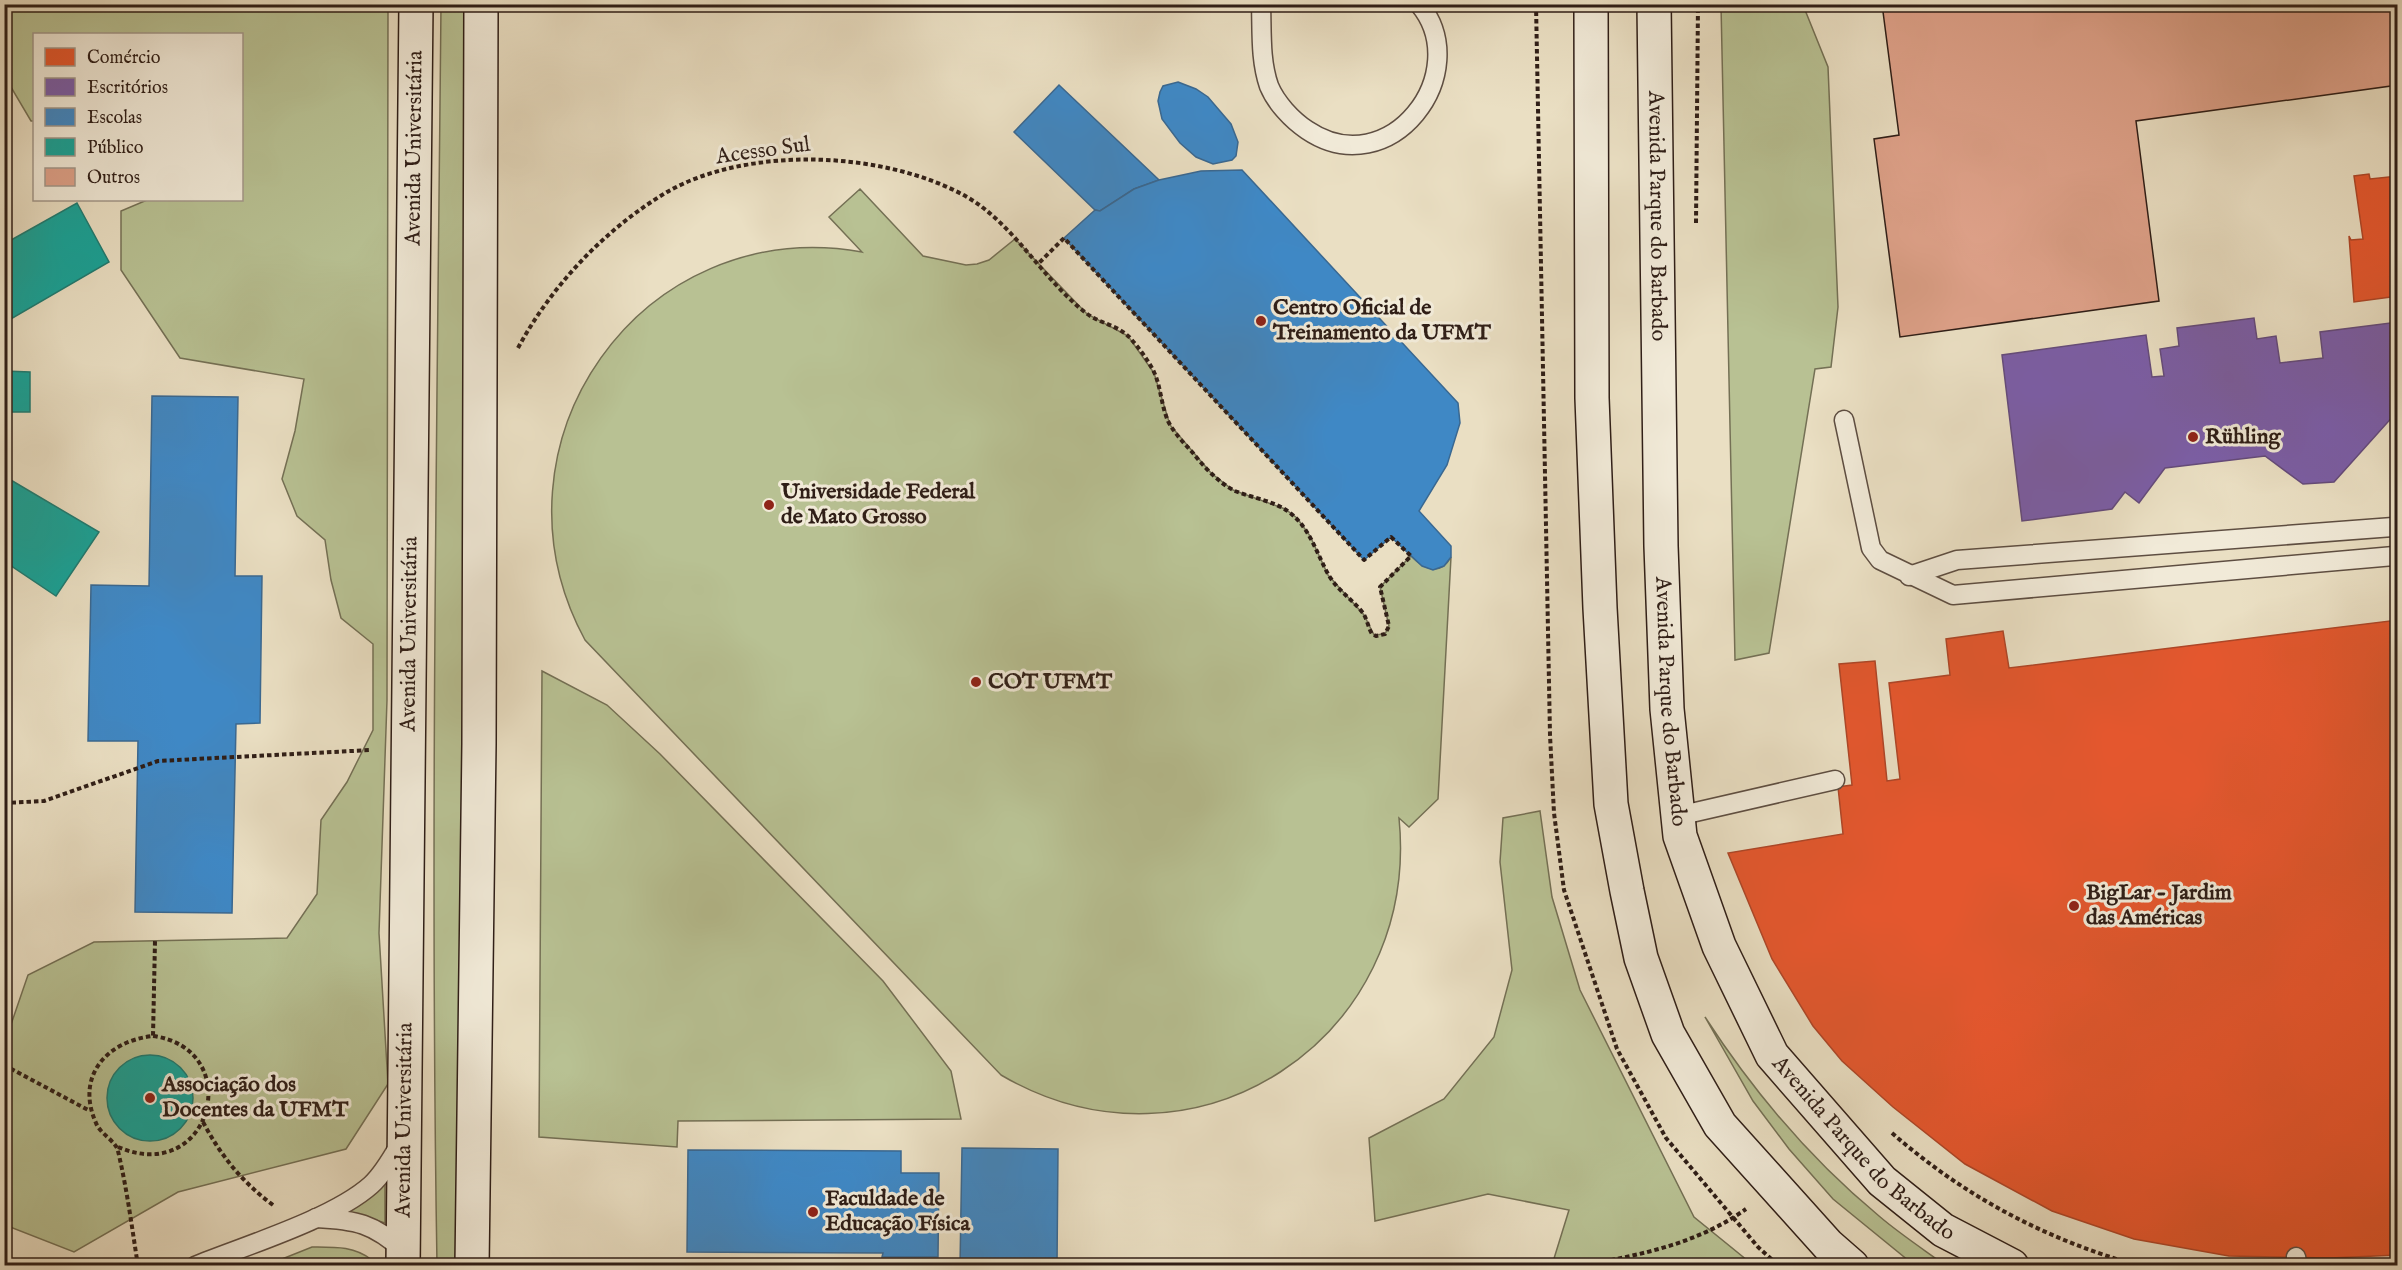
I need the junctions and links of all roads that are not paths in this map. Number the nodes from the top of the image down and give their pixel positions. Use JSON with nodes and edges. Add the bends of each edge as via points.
{"nodes":[{"id":1,"x":416,"y":4,"type":"edge"},
{"id":2,"x":481,"y":4,"type":"edge"},
{"id":3,"x":1261,"y":4,"type":"edge"},
{"id":4,"x":1419,"y":4,"type":"edge"},
{"id":5,"x":1591,"y":4,"type":"edge"},
{"id":6,"x":1654,"y":4,"type":"edge"},
{"id":7,"x":1844,"y":420,"type":"dead end"},
{"id":8,"x":2395,"y":524,"type":"edge"},
{"id":9,"x":2396,"y":558,"type":"edge"},
{"id":10,"x":1910,"y":576,"type":"junction"},
{"id":11,"x":1835,"y":780,"type":"dead end"},
{"id":12,"x":1678,"y":816,"type":"junction"},
{"id":13,"x":405,"y":1136,"type":"junction"},
{"id":14,"x":314,"y":1217,"type":"junction"},
{"id":15,"x":404,"y":1258,"type":"edge"},
{"id":16,"x":195,"y":1266,"type":"edge"},
{"id":17,"x":472,"y":1266,"type":"edge"},
{"id":18,"x":1852,"y":1266,"type":"edge"},
{"id":19,"x":2012,"y":1266,"type":"edge"}],
"edges":[{"from":1,"to":13,"type":"main road","name":"Avenida Universitária"},
{"from":2,"to":17,"type":"main road"},
{"from":3,"to":4,"type":"lane","via":[[1263,62],[1270,88],[1293,120],[1318,137],[1347,146],[1377,143],[1399,132],[1416,114],[1432,87],[1437,59],[1435,41]]},
{"from":5,"to":18,"type":"main road","via":[[1592,398],[1600,608],[1611,804],[1627,891],[1641,958],[1668,1034],[1720,1125],[1828,1245]]},
{"from":6,"to":12,"type":"main road","name":"Avenida Parque do Barbado","via":[[1661,546],[1667,709]]},
{"from":7,"to":10,"type":"lane","via":[[1871,548],[1880,560]]},
{"from":8,"to":9,"type":"lane","via":[[2390,546]]},
{"from":8,"to":10,"type":"lane","via":[[1957,560]]},
{"from":9,"to":10,"type":"lane","via":[[1953,595]]},
{"from":11,"to":12,"type":"lane"},
{"from":12,"to":19,"type":"main road","name":"Avenida Parque do Barbado","via":[[1680,836],[1719,946],[1772,1055],[1882,1181],[1943,1230]]},
{"from":13,"to":14,"type":"lane","via":[[372,1185]]},
{"from":13,"to":15,"type":"main road","name":"Avenida Universitária"},
{"from":14,"to":15,"type":"lane","via":[[366,1224],[388,1236]]},
{"from":14,"to":16,"type":"lane"}]}
